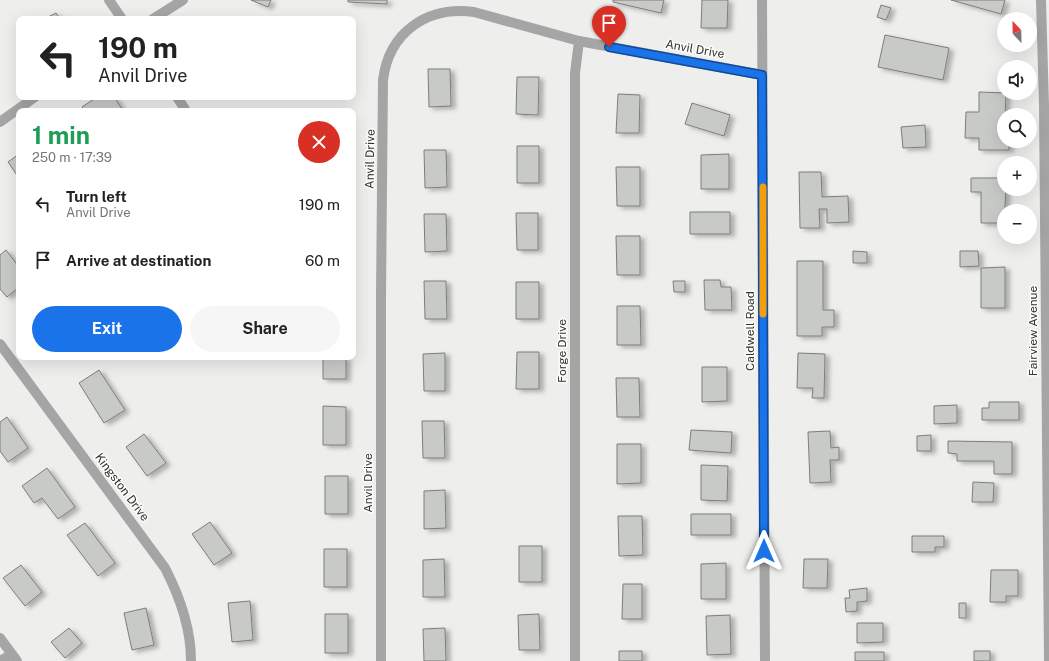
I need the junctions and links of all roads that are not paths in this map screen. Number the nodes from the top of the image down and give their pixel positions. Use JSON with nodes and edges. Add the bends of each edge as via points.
{"nodes":[{"id":1,"x":109,"y":0,"type":"edge"},
{"id":2,"x":183,"y":0,"type":"edge"},
{"id":3,"x":762,"y":0,"type":"edge"},
{"id":4,"x":1041,"y":0,"type":"edge"},
{"id":5,"x":120,"y":16,"type":"edge"},
{"id":6,"x":158,"y":16,"type":"edge"},
{"id":7,"x":578,"y":41,"type":"junction"},
{"id":8,"x":762,"y":75,"type":"junction"},
{"id":9,"x":31,"y":100,"type":"edge"},
{"id":10,"x":20,"y":108,"type":"edge"},
{"id":11,"x":16,"y":111,"type":"edge"},
{"id":12,"x":0,"y":122,"type":"edge"},
{"id":13,"x":0,"y":344,"type":"edge"},
{"id":14,"x":0,"y":638,"type":"edge"},
{"id":15,"x":14,"y":658,"type":"edge"},
{"id":16,"x":0,"y":661,"type":"edge"},
{"id":17,"x":191,"y":661,"type":"edge"},
{"id":18,"x":381,"y":661,"type":"edge"},
{"id":19,"x":575,"y":661,"type":"edge"},
{"id":20,"x":765,"y":661,"type":"edge"},
{"id":21,"x":1049,"y":661,"type":"edge"}],
"edges":[{"from":1,"to":5,"type":"street"},
{"from":2,"to":6,"type":"street"},
{"from":3,"to":8,"type":"street","name":"Caldwell Road"},
{"from":4,"to":21,"type":"street","name":"Fairview Avenue"},
{"from":7,"to":8,"type":"street","name":"Anvil Drive"},
{"from":7,"to":18,"type":"street","name":"Anvil Drive","via":[[474,12],[448,12],[420,21],[407,30],[392,49],[386,65],[383,80],[381,296]]},
{"from":7,"to":19,"type":"street","name":"Forge Drive","via":[[575,73]]},
{"from":8,"to":20,"type":"street","name":"Caldwell Road"},
{"from":9,"to":10,"type":"street"},
{"from":11,"to":12,"type":"street"},
{"from":13,"to":17,"type":"street","name":"Kingston Drive","via":[[165,568],[181,603]]},
{"from":14,"to":15,"type":"street"},
{"from":15,"to":16,"type":"street"}]}
